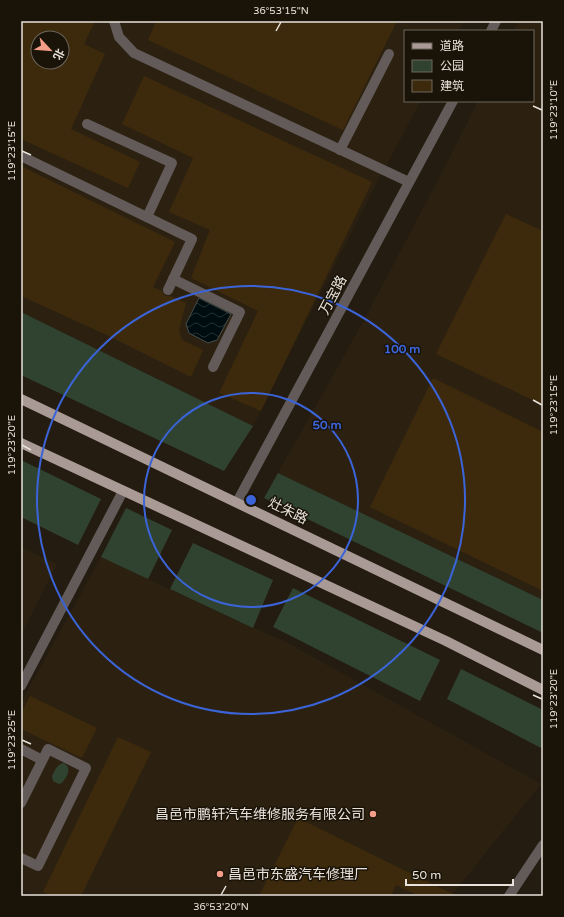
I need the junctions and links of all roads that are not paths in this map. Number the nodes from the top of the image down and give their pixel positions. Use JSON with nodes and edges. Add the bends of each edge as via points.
{"nodes":[{"id":1,"x":114,"y":21,"type":"edge"},
{"id":2,"x":496,"y":21,"type":"edge"},
{"id":3,"x":491,"y":30,"type":"edge"},
{"id":4,"x":389,"y":54,"type":"dead end"},
{"id":5,"x":452,"y":102,"type":"edge"},
{"id":6,"x":87,"y":124,"type":"dead end"},
{"id":7,"x":340,"y":150,"type":"junction"},
{"id":8,"x":21,"y":156,"type":"edge"},
{"id":9,"x":409,"y":182,"type":"junction"},
{"id":10,"x":147,"y":217,"type":"junction"},
{"id":11,"x":173,"y":279,"type":"junction"},
{"id":12,"x":168,"y":290,"type":"dead end"},
{"id":13,"x":213,"y":367,"type":"dead end"},
{"id":14,"x":21,"y":398,"type":"edge"},
{"id":15,"x":21,"y":442,"type":"edge"},
{"id":16,"x":123,"y":491,"type":"junction"},
{"id":17,"x":237,"y":502,"type":"junction"},
{"id":18,"x":543,"y":650,"type":"edge"},
{"id":19,"x":21,"y":686,"type":"edge"},
{"id":20,"x":543,"y":690,"type":"edge"},
{"id":21,"x":21,"y":749,"type":"edge"},
{"id":22,"x":42,"y":760,"type":"junction"},
{"id":23,"x":21,"y":803,"type":"edge"},
{"id":24,"x":543,"y":845,"type":"edge"},
{"id":25,"x":21,"y":858,"type":"edge"},
{"id":26,"x":508,"y":896,"type":"edge"}],
"edges":[{"from":1,"to":7,"type":"street","via":[[119,37],[134,52]]},
{"from":2,"to":3,"type":"street"},
{"from":4,"to":7,"type":"street"},
{"from":5,"to":9,"type":"street","name":"万宝路"},
{"from":6,"to":10,"type":"street","via":[[172,163]]},
{"from":7,"to":9,"type":"street"},
{"from":8,"to":10,"type":"street"},
{"from":9,"to":17,"type":"street","name":"万宝路"},
{"from":10,"to":11,"type":"street","via":[[192,239]]},
{"from":11,"to":12,"type":"street"},
{"from":11,"to":13,"type":"street","via":[[240,312]]},
{"from":14,"to":17,"type":"main road","name":"灶朱路"},
{"from":15,"to":16,"type":"main road"},
{"from":16,"to":19,"type":"street"},
{"from":16,"to":20,"type":"main road","via":[[446,641]]},
{"from":17,"to":18,"type":"main road","name":"灶朱路"},
{"from":21,"to":22,"type":"street"},
{"from":22,"to":23,"type":"street"},
{"from":22,"to":25,"type":"street","via":[[48,749],[86,768],[38,866]]},
{"from":24,"to":26,"type":"street"}]}
